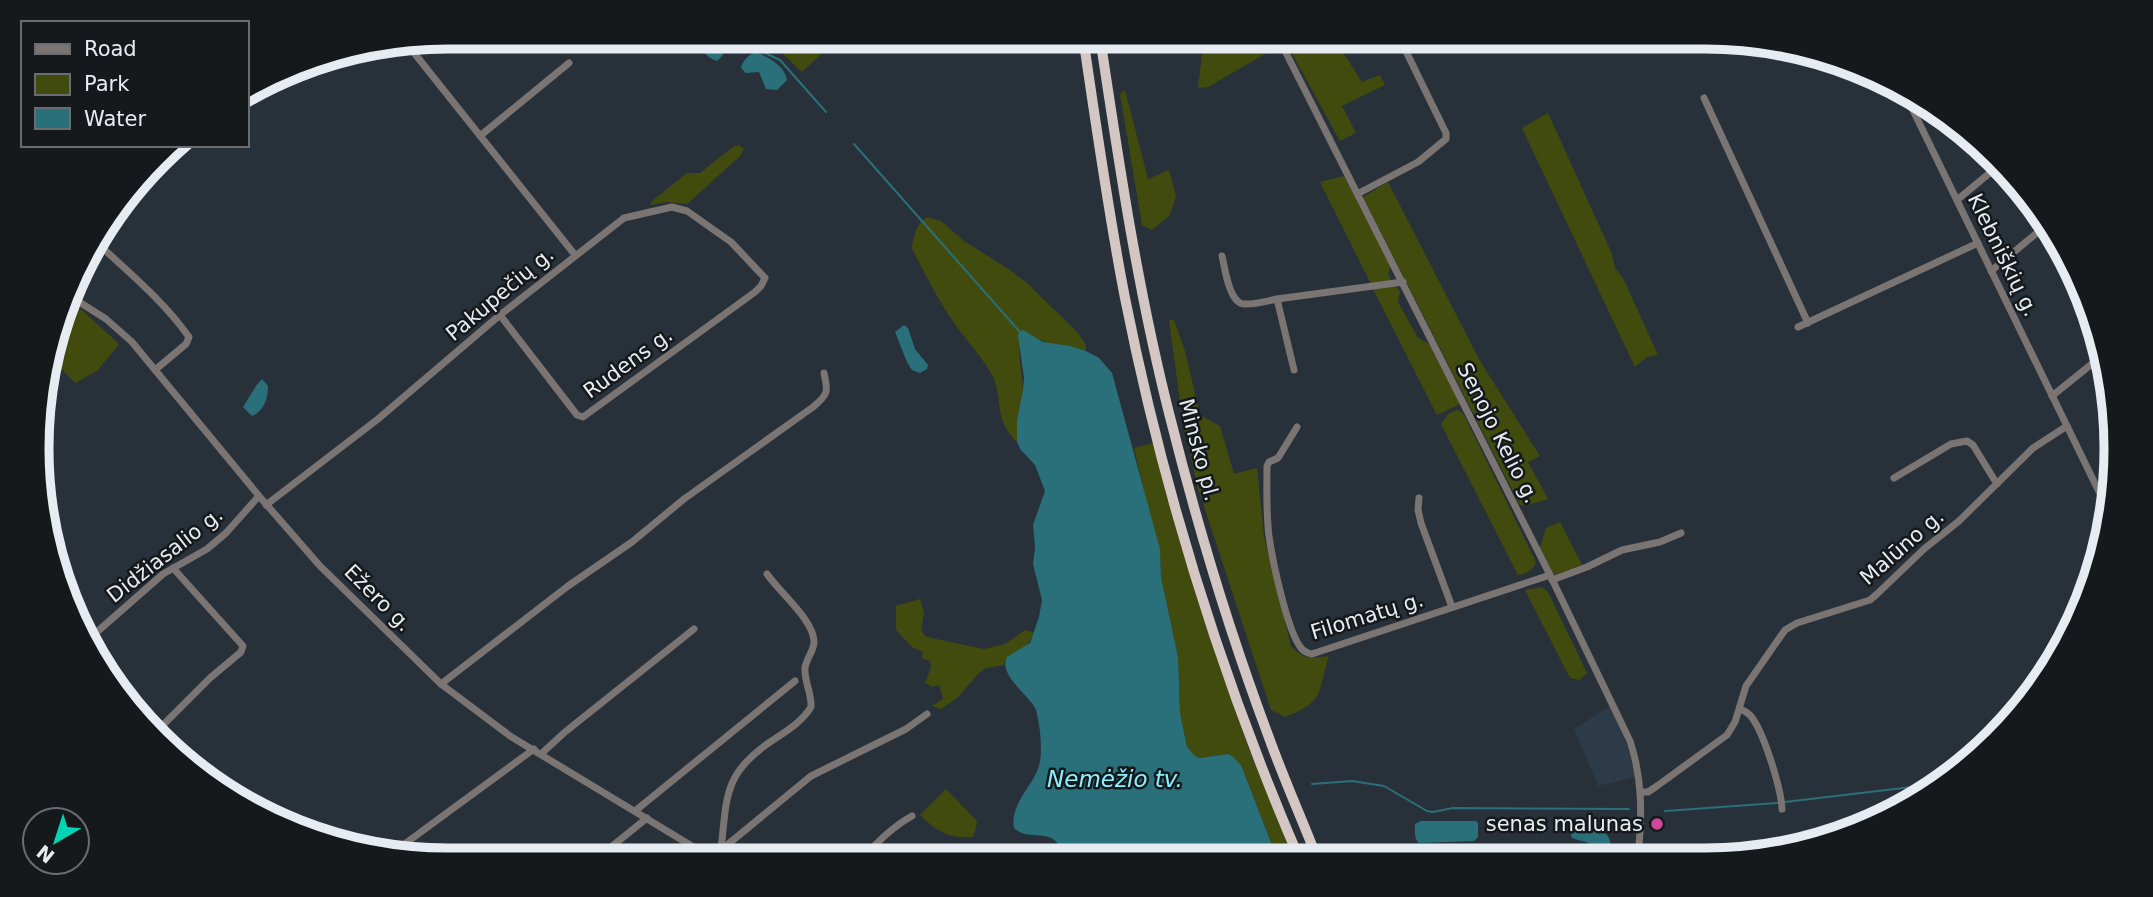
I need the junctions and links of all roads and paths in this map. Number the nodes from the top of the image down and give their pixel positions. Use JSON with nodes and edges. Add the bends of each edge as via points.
{"nodes":[{"id":1,"x":1085,"y":49,"type":"edge"},
{"id":2,"x":1102,"y":49,"type":"edge"},
{"id":3,"x":1284,"y":49,"type":"edge"},
{"id":4,"x":1405,"y":49,"type":"edge"},
{"id":5,"x":412,"y":51,"type":"edge"},
{"id":6,"x":569,"y":63,"type":"dead end"},
{"id":7,"x":1703,"y":98,"type":"dead end"},
{"id":8,"x":1912,"y":108,"type":"edge"},
{"id":9,"x":480,"y":136,"type":"junction"},
{"id":10,"x":1992,"y":171,"type":"edge"},
{"id":11,"x":1359,"y":193,"type":"junction"},
{"id":12,"x":1957,"y":200,"type":"junction"},
{"id":13,"x":2039,"y":230,"type":"edge"},
{"id":14,"x":1978,"y":243,"type":"junction"},
{"id":15,"x":103,"y":249,"type":"edge"},
{"id":16,"x":575,"y":255,"type":"junction"},
{"id":17,"x":1222,"y":256,"type":"dead end"},
{"id":18,"x":1991,"y":271,"type":"junction"},
{"id":19,"x":763,"y":280,"type":"joint"},
{"id":20,"x":1403,"y":282,"type":"junction"},
{"id":21,"x":1278,"y":299,"type":"junction"},
{"id":22,"x":77,"y":301,"type":"edge"},
{"id":23,"x":500,"y":316,"type":"junction"},
{"id":24,"x":1808,"y":323,"type":"junction"},
{"id":25,"x":1798,"y":327,"type":"dead end"},
{"id":26,"x":2094,"y":362,"type":"edge"},
{"id":27,"x":155,"y":370,"type":"junction"},
{"id":28,"x":1294,"y":370,"type":"dead end"},
{"id":29,"x":824,"y":373,"type":"dead end"},
{"id":30,"x":2052,"y":396,"type":"junction"},
{"id":31,"x":2067,"y":426,"type":"junction"},
{"id":32,"x":1297,"y":428,"type":"dead end"},
{"id":33,"x":1894,"y":478,"type":"dead end"},
{"id":34,"x":1997,"y":484,"type":"junction"},
{"id":35,"x":259,"y":496,"type":"junction"},
{"id":36,"x":2101,"y":496,"type":"edge"},
{"id":37,"x":1419,"y":498,"type":"dead end"},
{"id":38,"x":266,"y":505,"type":"junction"},
{"id":39,"x":1681,"y":533,"type":"dead end"},
{"id":40,"x":173,"y":568,"type":"junction"},
{"id":41,"x":767,"y":574,"type":"dead end"},
{"id":42,"x":1551,"y":577,"type":"junction"},
{"id":43,"x":1452,"y":607,"type":"junction"},
{"id":44,"x":694,"y":629,"type":"dead end"},
{"id":45,"x":95,"y":634,"type":"edge"},
{"id":46,"x":805,"y":667,"type":"junction"},
{"id":47,"x":806,"y":678,"type":"junction"},
{"id":48,"x":795,"y":681,"type":"junction"},
{"id":49,"x":441,"y":684,"type":"junction"},
{"id":50,"x":1740,"y":709,"type":"junction"},
{"id":51,"x":927,"y":714,"type":"dead end"},
{"id":52,"x":162,"y":726,"type":"edge"},
{"id":53,"x":534,"y":749,"type":"junction"},
{"id":54,"x":541,"y":754,"type":"junction"},
{"id":55,"x":1642,"y":792,"type":"junction"},
{"id":56,"x":1782,"y":809,"type":"dead end"},
{"id":57,"x":635,"y":811,"type":"junction"},
{"id":58,"x":912,"y":816,"type":"dead end"},
{"id":59,"x":647,"y":818,"type":"junction"},
{"id":60,"x":402,"y":845,"type":"edge"},
{"id":61,"x":610,"y":848,"type":"edge"},
{"id":62,"x":696,"y":848,"type":"edge"},
{"id":63,"x":721,"y":848,"type":"edge"},
{"id":64,"x":722,"y":848,"type":"edge"},
{"id":65,"x":872,"y":848,"type":"edge"},
{"id":66,"x":1295,"y":848,"type":"edge"},
{"id":67,"x":1313,"y":848,"type":"edge"},
{"id":68,"x":1639,"y":848,"type":"edge"}],
"edges":[{"from":1,"to":66,"type":"highway","name":"Minsko pl.","via":[[1126,299],[1162,455],[1221,650]]},
{"from":2,"to":67,"type":"highway","name":"Minsko pl.","via":[[1134,249],[1182,463],[1263,722]]},
{"from":3,"to":11,"type":"street","name":"Senojo Kelio g."},
{"from":4,"to":11,"type":"street","via":[[1446,139],[1418,162]]},
{"from":5,"to":9,"type":"street"},
{"from":6,"to":9,"type":"street"},
{"from":7,"to":24,"type":"street"},
{"from":8,"to":12,"type":"street","name":"Klebniškių g."},
{"from":9,"to":16,"type":"street"},
{"from":10,"to":12,"type":"street"},
{"from":11,"to":20,"type":"street","name":"Senojo Kelio g."},
{"from":12,"to":14,"type":"street","name":"Klebniškių g."},
{"from":13,"to":18,"type":"street"},
{"from":14,"to":18,"type":"street","name":"Klebniškių g."},
{"from":14,"to":24,"type":"street"},
{"from":15,"to":27,"type":"street","via":[[189,337]]},
{"from":16,"to":19,"type":"street","name":"Pakupečių g.","via":[[624,218],[672,207],[687,211],[724,236]]},
{"from":16,"to":23,"type":"street","name":"Pakupečių g."},
{"from":17,"to":21,"type":"street","via":[[1231,293],[1239,302]]},
{"from":18,"to":30,"type":"street","name":"Klebniškių g."},
{"from":19,"to":23,"type":"street","name":"Rudens g.","via":[[755,292],[583,417]]},
{"from":20,"to":21,"type":"street"},
{"from":20,"to":42,"type":"street","name":"Senojo Kelio g."},
{"from":21,"to":28,"type":"street"},
{"from":22,"to":27,"type":"street","name":"Ežero g.","via":[[120,330]]},
{"from":23,"to":38,"type":"street","name":"Pakupečių g."},
{"from":24,"to":25,"type":"street"},
{"from":26,"to":30,"type":"street"},
{"from":27,"to":35,"type":"street","name":"Ežero g."},
{"from":29,"to":49,"type":"street","via":[[828,390],[813,407]]},
{"from":30,"to":31,"type":"street","name":"Klebniškių g."},
{"from":31,"to":34,"type":"street","name":"Malūno g.","via":[[2033,448]]},
{"from":31,"to":36,"type":"street"},
{"from":32,"to":43,"type":"street","name":"Filomatų g.","via":[[1278,458],[1267,466],[1266,495],[1282,599],[1301,649],[1312,654]]},
{"from":33,"to":34,"type":"street","via":[[1951,444],[1967,441]]},
{"from":34,"to":50,"type":"street","name":"Malūno g.","via":[[1870,600],[1797,623],[1779,636],[1746,686]]},
{"from":35,"to":38,"type":"street","name":"Ežero g."},
{"from":35,"to":40,"type":"street","name":"Didžiasalio g.","via":[[226,533]]},
{"from":37,"to":43,"type":"street","via":[[1421,523]]},
{"from":38,"to":49,"type":"street","name":"Ežero g.","via":[[320,566]]},
{"from":39,"to":42,"type":"street","name":"Filomatų g."},
{"from":40,"to":45,"type":"street","name":"Didžiasalio g."},
{"from":40,"to":52,"type":"street","via":[[243,646]]},
{"from":41,"to":46,"type":"street","via":[[811,630],[814,646]]},
{"from":42,"to":43,"type":"street","name":"Filomatų g."},
{"from":42,"to":55,"type":"street","name":"Senojo Kelio g.","via":[[1630,741]]},
{"from":44,"to":54,"type":"street"},
{"from":46,"to":47,"type":"street"},
{"from":46,"to":48,"type":"street"},
{"from":47,"to":48,"type":"street"},
{"from":47,"to":63,"type":"street","via":[[812,702],[809,711],[764,746],[732,782]]},
{"from":48,"to":57,"type":"street"},
{"from":49,"to":53,"type":"street","name":"Ežero g."},
{"from":50,"to":55,"type":"street","name":"Malūno g.","via":[[1719,742]]},
{"from":50,"to":56,"type":"street","via":[[1753,718],[1759,730]]},
{"from":51,"to":64,"type":"street","via":[[885,741],[811,776]]},
{"from":53,"to":54,"type":"street","name":"Ežero g."},
{"from":53,"to":60,"type":"street"},
{"from":54,"to":57,"type":"street","name":"Ežero g."},
{"from":55,"to":68,"type":"street","name":"Senojo Kelio g."},
{"from":57,"to":59,"type":"street","name":"Ežero g."},
{"from":58,"to":65,"type":"street"},
{"from":59,"to":61,"type":"street"},
{"from":59,"to":62,"type":"street","name":"Ežero g."}]}
